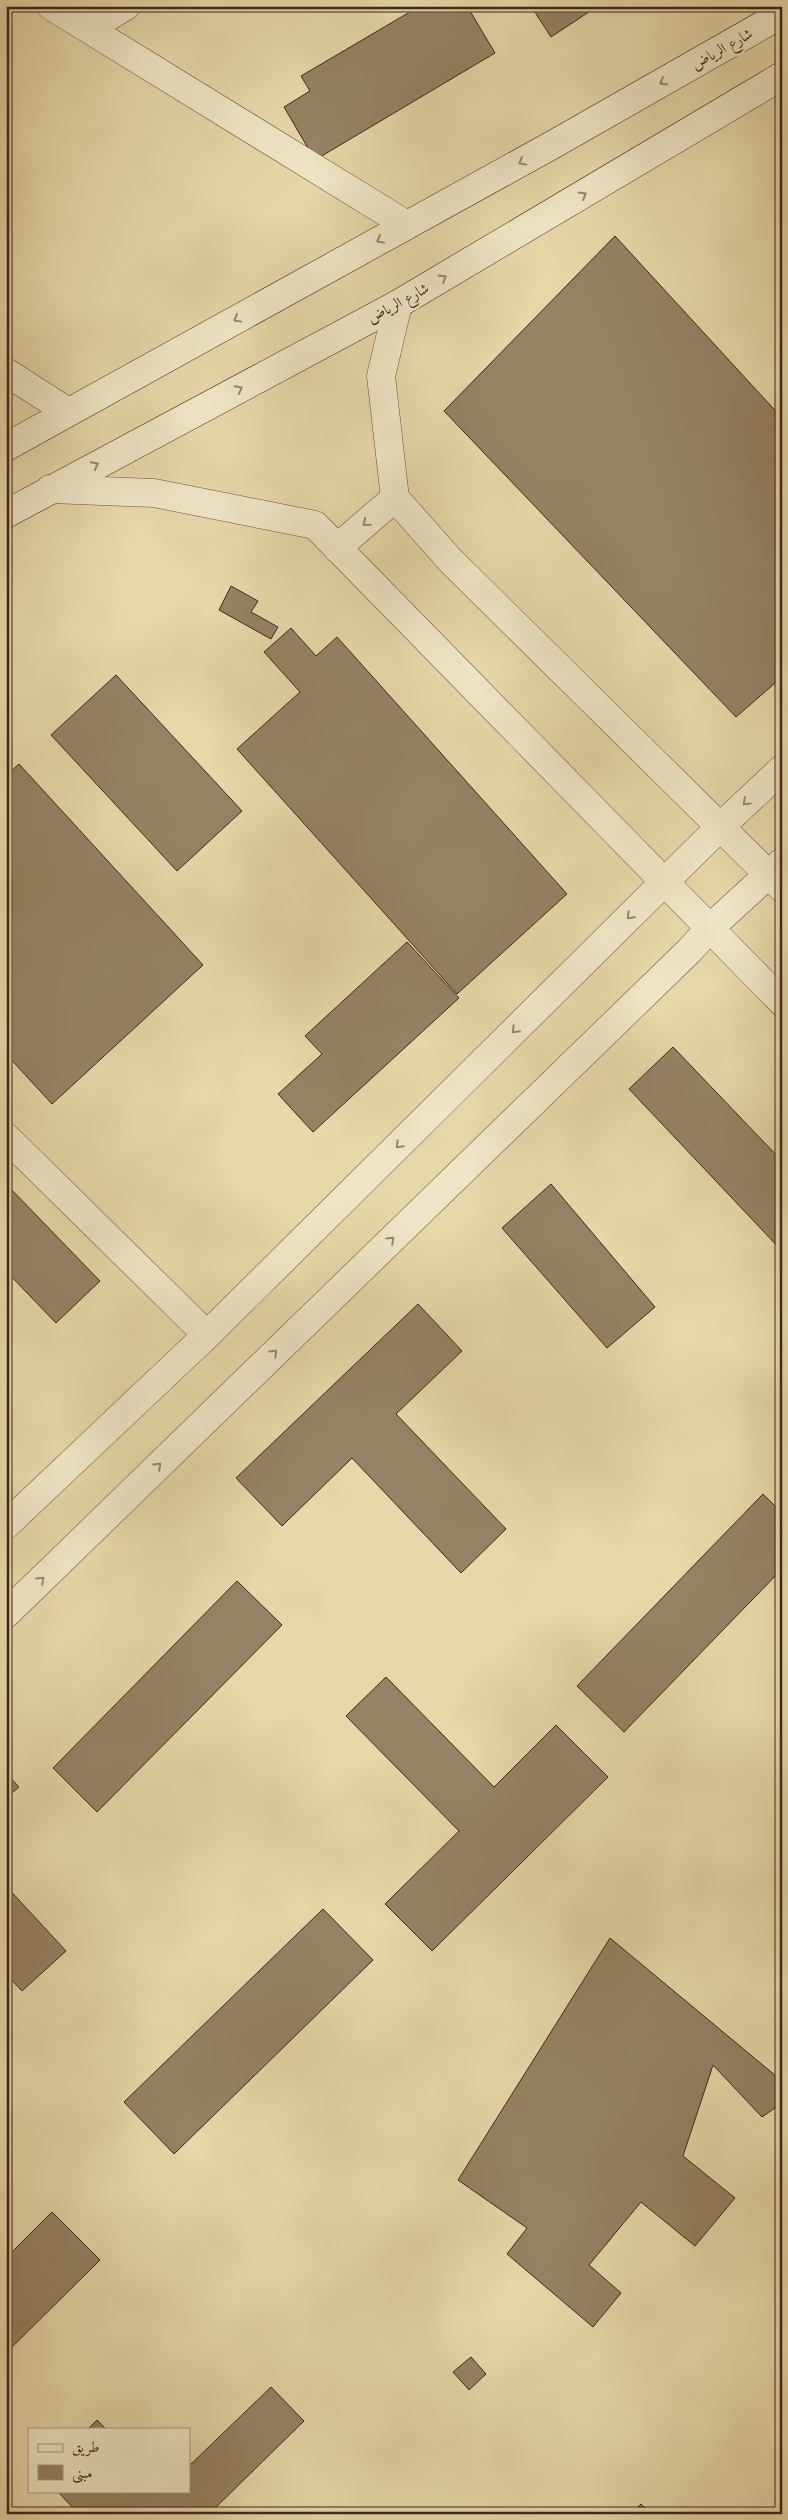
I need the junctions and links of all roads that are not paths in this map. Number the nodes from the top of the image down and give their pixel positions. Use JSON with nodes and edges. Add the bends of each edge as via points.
{"nodes":[{"id":1,"x":51,"y":6,"type":"edge"},
{"id":2,"x":126,"y":6,"type":"edge"},
{"id":3,"x":782,"y":14,"type":"edge"},
{"id":4,"x":89,"y":28,"type":"junction"},
{"id":5,"x":782,"y":76,"type":"edge"},
{"id":6,"x":407,"y":225,"type":"junction"},
{"id":7,"x":398,"y":304,"type":"junction"},
{"id":8,"x":6,"y":372,"type":"edge"},
{"id":9,"x":68,"y":412,"type":"junction"},
{"id":10,"x":6,"y":447,"type":"edge"},
{"id":11,"x":50,"y":489,"type":"junction"},
{"id":12,"x":396,"y":498,"type":"junction"},
{"id":13,"x":6,"y":514,"type":"edge"},
{"id":14,"x":337,"y":548,"type":"junction"},
{"id":15,"x":782,"y":769,"type":"edge"},
{"id":16,"x":719,"y":828,"type":"junction"},
{"id":17,"x":777,"y":875,"type":"edge"},
{"id":18,"x":664,"y":883,"type":"junction"},
{"id":19,"x":710,"y":928,"type":"junction"},
{"id":20,"x":782,"y":1002,"type":"edge"},
{"id":21,"x":6,"y":1136,"type":"edge"},
{"id":22,"x":206,"y":1335,"type":"junction"},
{"id":23,"x":6,"y":1525,"type":"edge"},
{"id":24,"x":6,"y":1614,"type":"edge"}],
"edges":[{"from":1,"to":4,"type":"street"},
{"from":2,"to":4,"type":"street"},
{"from":3,"to":6,"type":"street","name":"شارع الرياض","one_way":true},
{"from":4,"to":6,"type":"street"},
{"from":7,"to":5,"type":"street","name":"شارع الرياض","one_way":true},
{"from":6,"to":9,"type":"street","name":"شارع الرياض","one_way":true},
{"from":11,"to":7,"type":"street","name":"شارع الرياض","one_way":true},
{"from":7,"to":12,"type":"street","via":[[381,376]]},
{"from":8,"to":9,"type":"street"},
{"from":9,"to":10,"type":"street","name":"شارع الرياض"},
{"from":11,"to":13,"type":"street","name":"شارع الرياض"},
{"from":11,"to":14,"type":"street","via":[[154,493],[315,525]]},
{"from":12,"to":14,"type":"street","one_way":true},
{"from":12,"to":16,"type":"street","via":[[457,567]]},
{"from":14,"to":18,"type":"street"},
{"from":15,"to":16,"type":"street","one_way":true},
{"from":16,"to":17,"type":"street"},
{"from":16,"to":18,"type":"street"},
{"from":17,"to":19,"type":"street"},
{"from":18,"to":19,"type":"street"},
{"from":18,"to":22,"type":"street","one_way":true},
{"from":19,"to":20,"type":"street"},
{"from":24,"to":19,"type":"street","one_way":true},
{"from":21,"to":22,"type":"street"},
{"from":22,"to":23,"type":"street"}]}
